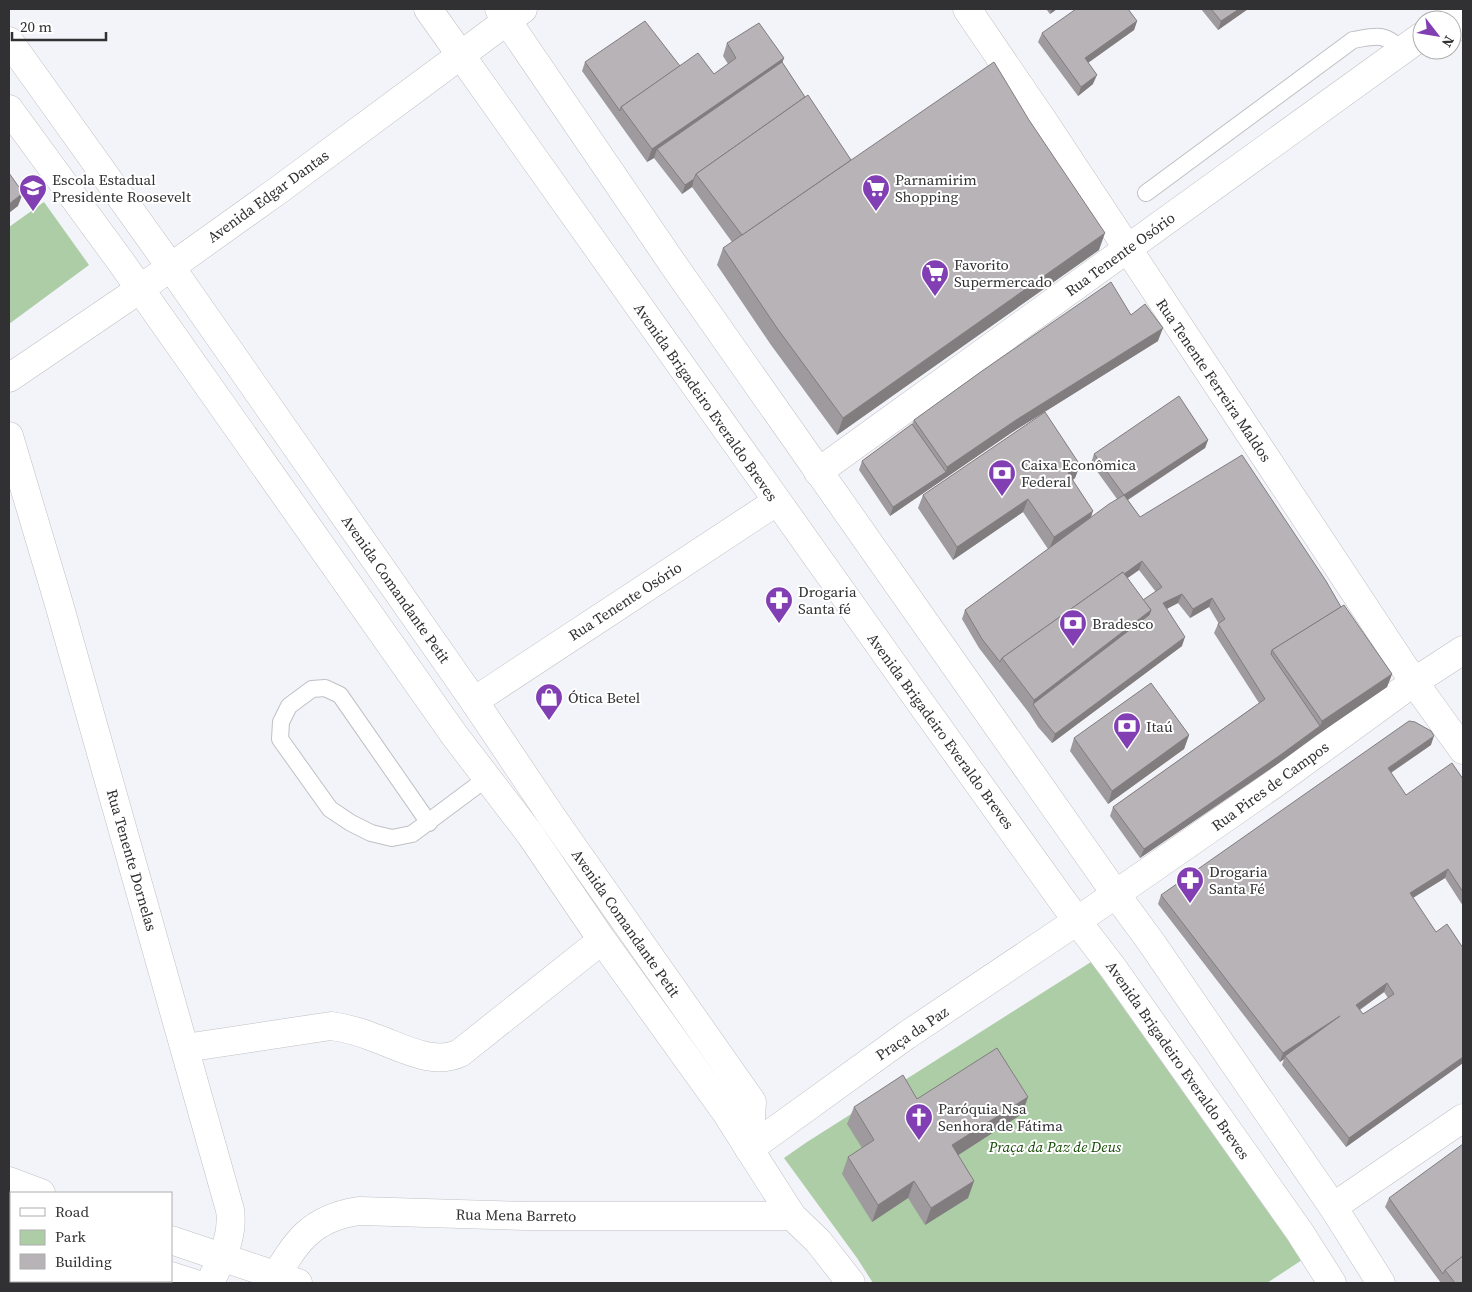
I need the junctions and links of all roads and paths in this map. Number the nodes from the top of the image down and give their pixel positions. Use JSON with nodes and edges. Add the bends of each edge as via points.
{"nodes":[{"id":1,"x":428,"y":9,"type":"edge"},
{"id":2,"x":967,"y":9,"type":"edge"},
{"id":3,"x":510,"y":13,"type":"edge"},
{"id":4,"x":9,"y":42,"type":"edge"},
{"id":5,"x":1412,"y":43,"type":"edge"},
{"id":6,"x":460,"y":55,"type":"junction"},
{"id":7,"x":50,"y":100,"type":"junction"},
{"id":8,"x":13,"y":115,"type":"edge"},
{"id":9,"x":1146,"y":193,"type":"dead end"},
{"id":10,"x":1128,"y":249,"type":"junction"},
{"id":11,"x":170,"y":266,"type":"junction"},
{"id":12,"x":140,"y":289,"type":"junction"},
{"id":13,"x":9,"y":378,"type":"edge"},
{"id":14,"x":9,"y":436,"type":"edge"},
{"id":15,"x":818,"y":472,"type":"junction"},
{"id":16,"x":776,"y":502,"type":"junction"},
{"id":17,"x":1463,"y":650,"type":"edge"},
{"id":18,"x":1414,"y":682,"type":"junction"},
{"id":19,"x":474,"y":701,"type":"junction"},
{"id":20,"x":1463,"y":750,"type":"edge"},
{"id":21,"x":487,"y":778,"type":"junction"},
{"id":22,"x":552,"y":817,"type":"junction"},
{"id":23,"x":428,"y":822,"type":"junction"},
{"id":24,"x":530,"y":834,"type":"junction"},
{"id":25,"x":1115,"y":893,"type":"junction"},
{"id":26,"x":1077,"y":921,"type":"junction"},
{"id":27,"x":602,"y":940,"type":"junction"},
{"id":28,"x":185,"y":1048,"type":"junction"},
{"id":29,"x":1463,"y":1118,"type":"edge"},
{"id":30,"x":749,"y":1149,"type":"junction"},
{"id":31,"x":9,"y":1182,"type":"edge"},
{"id":32,"x":38,"y":1192,"type":"edge"},
{"id":33,"x":1333,"y":1208,"type":"junction"},
{"id":34,"x":792,"y":1216,"type":"junction"},
{"id":35,"x":172,"y":1240,"type":"edge"},
{"id":36,"x":221,"y":1258,"type":"junction"},
{"id":37,"x":172,"y":1276,"type":"edge"},
{"id":38,"x":282,"y":1281,"type":"edge"},
{"id":39,"x":192,"y":1283,"type":"edge"},
{"id":40,"x":210,"y":1283,"type":"edge"},
{"id":41,"x":851,"y":1283,"type":"edge"},
{"id":42,"x":1332,"y":1283,"type":"edge"},
{"id":43,"x":1381,"y":1283,"type":"edge"}],
"edges":[{"from":1,"to":6,"type":"street","name":"Avenida Brigadeiro Everaldo Breves"},
{"from":2,"to":10,"type":"street","name":"Rua Tenente Ferreira Maldos"},
{"from":3,"to":6,"type":"street","name":"Avenida Edgar Dantas"},
{"from":3,"to":15,"type":"street","via":[[675,267]]},
{"from":4,"to":7,"type":"street","name":"Avenida Comandante Petit"},
{"from":5,"to":9,"type":"lane","via":[[1376,36],[1353,40]]},
{"from":5,"to":10,"type":"street","name":"Rua Tenente Osório"},
{"from":6,"to":11,"type":"street","name":"Avenida Edgar Dantas"},
{"from":6,"to":16,"type":"street","name":"Avenida Brigadeiro Everaldo Breves"},
{"from":7,"to":8,"type":"street"},
{"from":7,"to":11,"type":"street","name":"Avenida Comandante Petit"},
{"from":8,"to":12,"type":"street","name":"Avenida Comandante Petit"},
{"from":10,"to":15,"type":"street","name":"Rua Tenente Osório"},
{"from":10,"to":18,"type":"street","name":"Rua Tenente Ferreira Maldos"},
{"from":11,"to":12,"type":"street","name":"Avenida Edgar Dantas"},
{"from":11,"to":19,"type":"street","name":"Avenida Comandante Petit"},
{"from":12,"to":13,"type":"street","name":"Avenida Edgar Dantas"},
{"from":12,"to":21,"type":"street","name":"Avenida Comandante Petit"},
{"from":14,"to":28,"type":"street","name":"Rua Tenente Dornelas"},
{"from":15,"to":25,"type":"street"},
{"from":16,"to":19,"type":"street","name":"Rua Tenente Osório"},
{"from":16,"to":26,"type":"street","name":"Avenida Brigadeiro Everaldo Breves"},
{"from":17,"to":18,"type":"street","name":"Rua Pires de Campos"},
{"from":18,"to":20,"type":"street","name":"Rua Tenente Ferreira Maldos"},
{"from":18,"to":25,"type":"street","name":"Rua Pires de Campos","via":[[1274,784]]},
{"from":19,"to":22,"type":"street","name":"Avenida Comandante Petit"},
{"from":21,"to":23,"type":"lane"},
{"from":21,"to":24,"type":"street","name":"Avenida Comandante Petit"},
{"from":22,"to":24,"type":"street"},
{"from":22,"to":30,"type":"street","name":"Avenida Comandante Petit","via":[[752,1102]]},
{"from":23,"to":23,"type":"lane","via":[[412,834],[392,838],[371,834],[330,809],[280,739],[281,722],[288,706],[312,689],[325,688],[340,696]]},
{"from":24,"to":27,"type":"street","name":"Avenida Comandante Petit"},
{"from":25,"to":26,"type":"street","name":"Rua Pires de Campos"},
{"from":25,"to":33,"type":"street"},
{"from":26,"to":30,"type":"street","name":"Praça da Paz","via":[[907,1035]]},
{"from":26,"to":42,"type":"street","name":"Avenida Brigadeiro Everaldo Breves","via":[[1288,1215]]},
{"from":27,"to":28,"type":"street","via":[[512,1013],[451,1057],[438,1058],[410,1051],[346,1028],[331,1026]]},
{"from":27,"to":30,"type":"street","name":"Avenida Comandante Petit"},
{"from":28,"to":36,"type":"street","name":"Rua Tenente Dornelas","via":[[232,1221]]},
{"from":29,"to":33,"type":"street"},
{"from":30,"to":34,"type":"street","name":"Avenida Comandante Petit"},
{"from":31,"to":32,"type":"street"},
{"from":33,"to":43,"type":"street"},
{"from":34,"to":38,"type":"street","name":"Rua Mena Barreto","via":[[526,1216],[359,1211],[328,1219],[292,1248]]},
{"from":34,"to":41,"type":"street","name":"Avenida Comandante Petit","via":[[818,1241]]},
{"from":35,"to":36,"type":"street"},
{"from":36,"to":38,"type":"street"},
{"from":36,"to":40,"type":"street","name":"Rua Tenente Dornelas"},
{"from":37,"to":39,"type":"street"}]}
